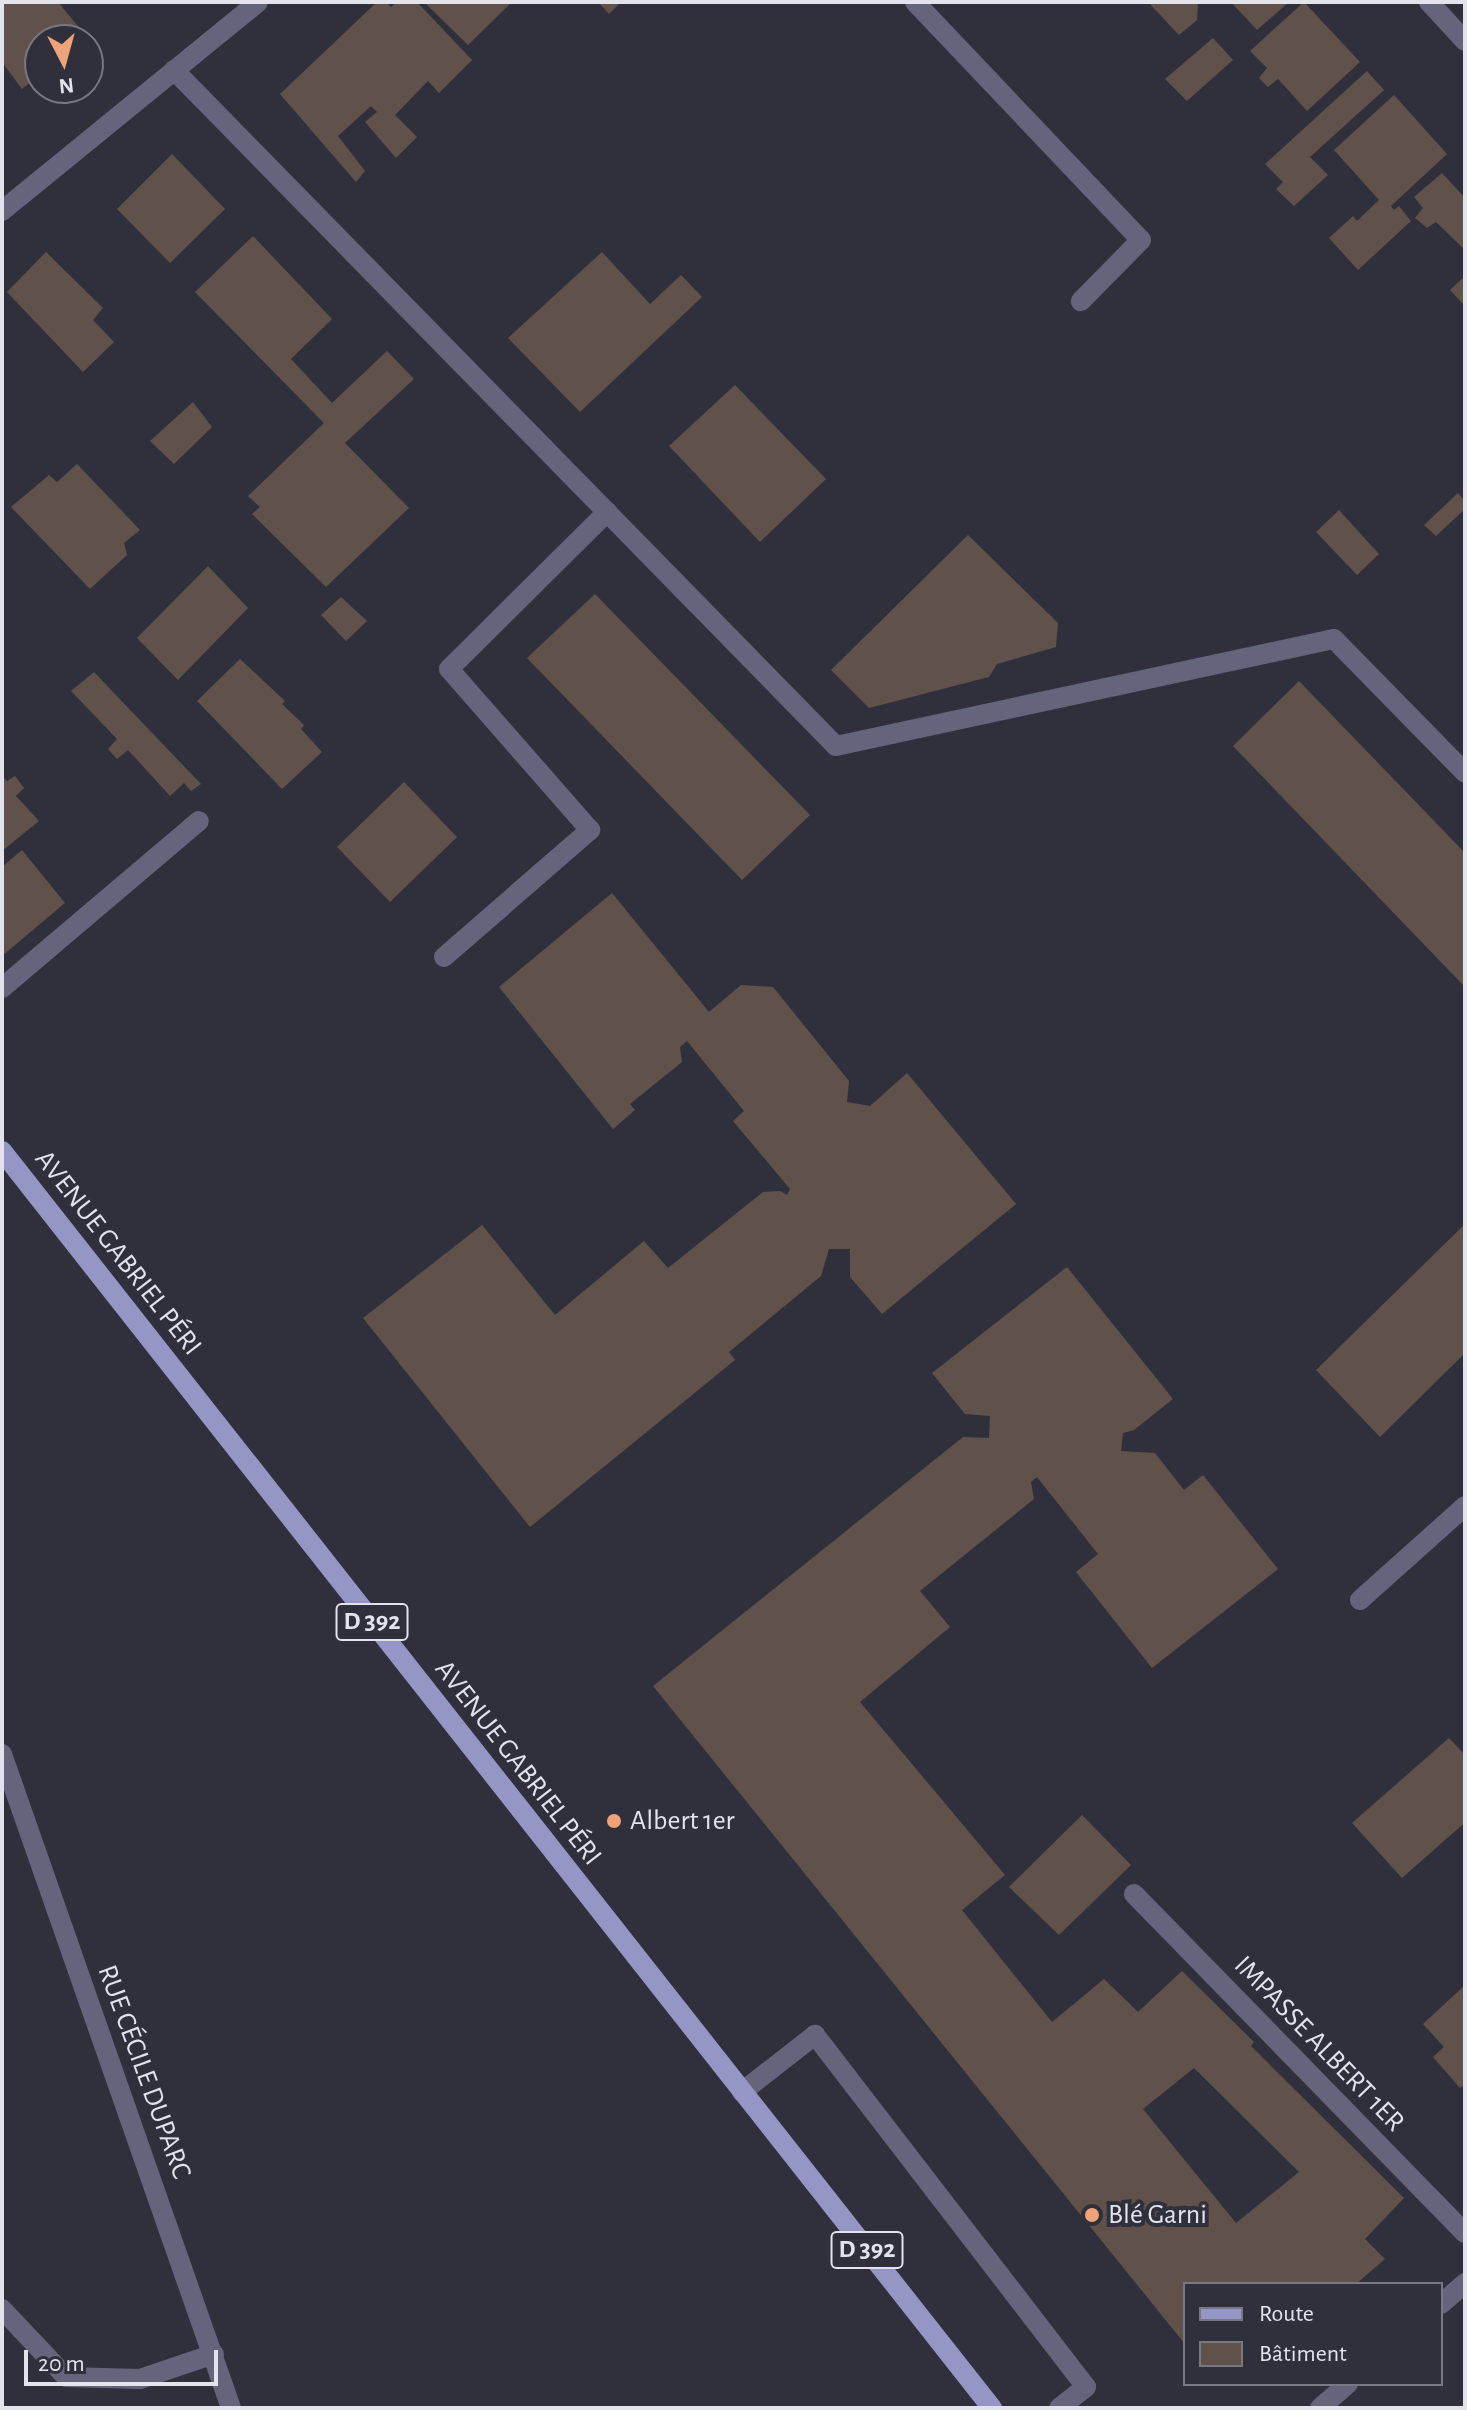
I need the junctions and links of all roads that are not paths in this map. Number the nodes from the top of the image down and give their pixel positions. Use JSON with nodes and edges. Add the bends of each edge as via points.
{"nodes":[{"id":1,"x":258,"y":2,"type":"edge"},
{"id":2,"x":915,"y":2,"type":"edge"},
{"id":3,"x":1429,"y":2,"type":"edge"},
{"id":4,"x":1465,"y":41,"type":"edge"},
{"id":5,"x":174,"y":70,"type":"junction"},
{"id":6,"x":2,"y":211,"type":"edge"},
{"id":7,"x":1081,"y":301,"type":"dead end"},
{"id":8,"x":607,"y":512,"type":"junction"},
{"id":9,"x":1465,"y":773,"type":"edge"},
{"id":10,"x":199,"y":821,"type":"dead end"},
{"id":11,"x":444,"y":957,"type":"dead end"},
{"id":12,"x":2,"y":988,"type":"edge"},
{"id":13,"x":2,"y":1151,"type":"edge"},
{"id":14,"x":1465,"y":1506,"type":"edge"},
{"id":15,"x":1360,"y":1600,"type":"dead end"},
{"id":16,"x":2,"y":1754,"type":"edge"},
{"id":17,"x":1134,"y":1894,"type":"dead end"},
{"id":18,"x":742,"y":2092,"type":"junction"},
{"id":19,"x":1465,"y":2233,"type":"edge"},
{"id":20,"x":1465,"y":2283,"type":"edge"},
{"id":21,"x":1443,"y":2302,"type":"edge"},
{"id":22,"x":2,"y":2309,"type":"edge"},
{"id":23,"x":214,"y":2354,"type":"junction"},
{"id":24,"x":1346,"y":2386,"type":"edge"},
{"id":25,"x":231,"y":2408,"type":"edge"},
{"id":26,"x":992,"y":2408,"type":"edge"},
{"id":27,"x":1059,"y":2408,"type":"edge"},
{"id":28,"x":1320,"y":2408,"type":"edge"}],
"edges":[{"from":1,"to":5,"type":"street"},
{"from":2,"to":7,"type":"street","via":[[1141,240]]},
{"from":3,"to":4,"type":"street"},
{"from":5,"to":6,"type":"street"},
{"from":5,"to":8,"type":"street"},
{"from":8,"to":9,"type":"street","via":[[836,746],[1334,639]]},
{"from":8,"to":11,"type":"street","via":[[449,669],[590,830]]},
{"from":10,"to":12,"type":"street"},
{"from":13,"to":18,"type":"main road","name":"AVENUE GABRIEL PÉRI","number":"D 392"},
{"from":14,"to":15,"type":"street"},
{"from":16,"to":23,"type":"street","name":"RUE CÉCILE DUPARC"},
{"from":17,"to":19,"type":"street","name":"IMPASSE ALBERT 1ER"},
{"from":18,"to":26,"type":"main road","name":"AVENUE GABRIEL PÉRI","number":"D 392"},
{"from":18,"to":27,"type":"street","via":[[815,2035],[1086,2387]]},
{"from":20,"to":21,"type":"street"},
{"from":22,"to":23,"type":"street","via":[[66,2377],[140,2379]]},
{"from":23,"to":25,"type":"street","name":"RUE CÉCILE DUPARC"},
{"from":24,"to":28,"type":"street"}]}
